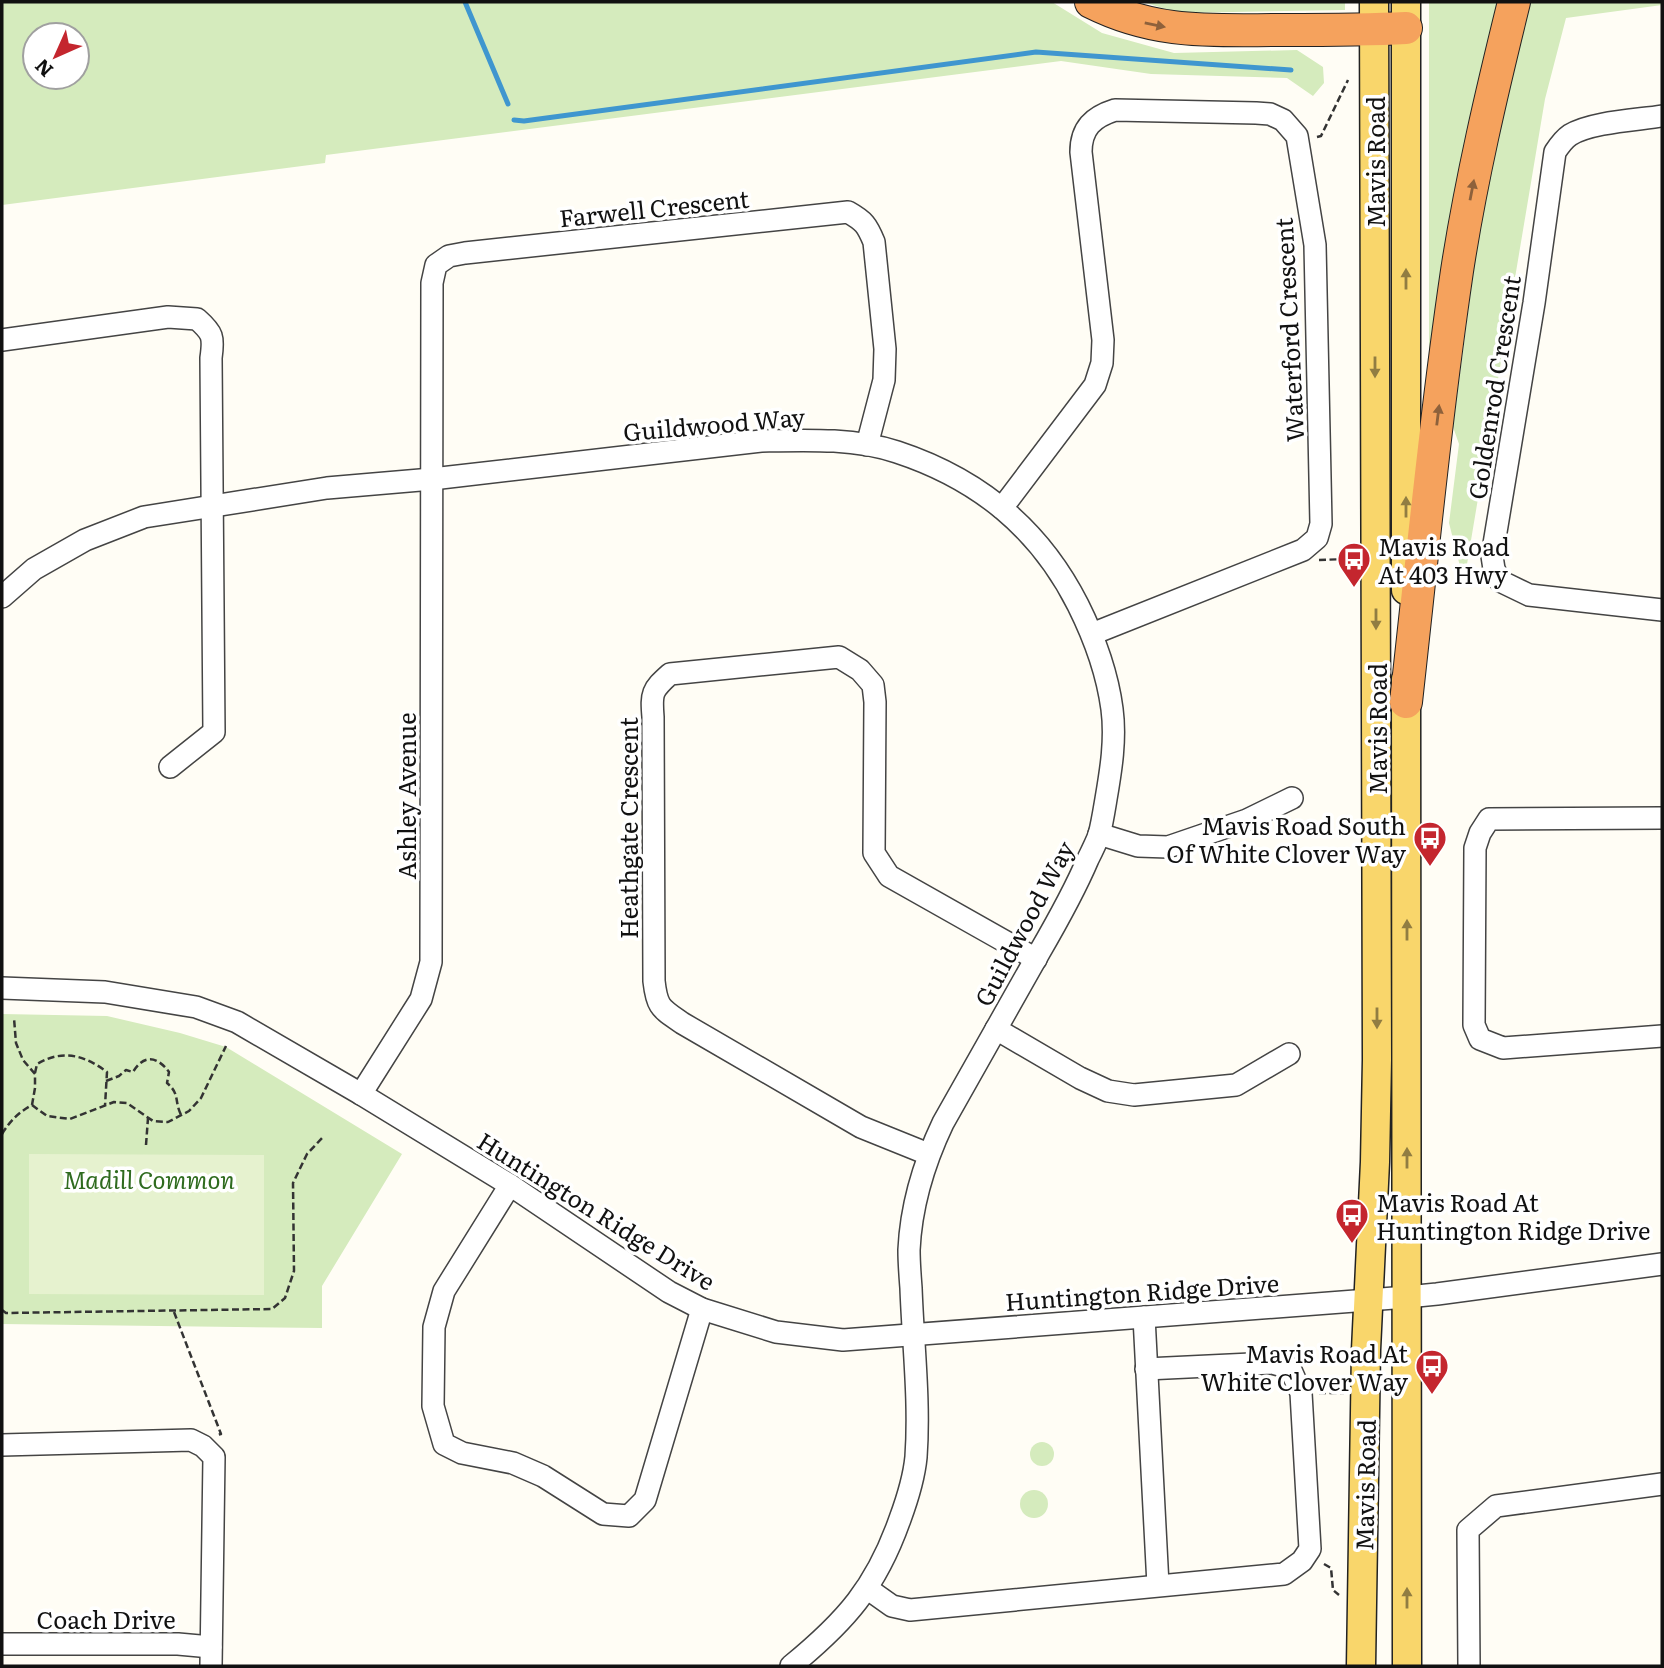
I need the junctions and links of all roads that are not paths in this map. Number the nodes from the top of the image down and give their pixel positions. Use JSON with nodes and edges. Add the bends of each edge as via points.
{"nodes":[{"id":1,"x":1091,"y":2,"type":"edge"},
{"id":2,"x":1514,"y":2,"type":"edge"},
{"id":3,"x":1374,"y":15,"type":"edge"},
{"id":4,"x":1406,"y":15,"type":"edge"},
{"id":5,"x":1662,"y":116,"type":"edge"},
{"id":6,"x":2,"y":340,"type":"edge"},
{"id":7,"x":867,"y":445,"type":"junction"},
{"id":8,"x":432,"y":479,"type":"junction"},
{"id":9,"x":213,"y":507,"type":"junction"},
{"id":10,"x":1002,"y":508,"type":"junction"},
{"id":11,"x":2,"y":597,"type":"edge"},
{"id":12,"x":1662,"y":610,"type":"edge"},
{"id":13,"x":1093,"y":634,"type":"junction"},
{"id":14,"x":1406,"y":702,"type":"junction"},
{"id":15,"x":170,"y":767,"type":"dead end"},
{"id":16,"x":1292,"y":798,"type":"dead end"},
{"id":17,"x":1662,"y":818,"type":"edge"},
{"id":18,"x":1099,"y":834,"type":"junction"},
{"id":19,"x":1036,"y":959,"type":"junction"},
{"id":20,"x":2,"y":988,"type":"edge"},
{"id":21,"x":996,"y":1029,"type":"junction"},
{"id":22,"x":1662,"y":1036,"type":"edge"},
{"id":23,"x":1289,"y":1054,"type":"dead end"},
{"id":24,"x":361,"y":1094,"type":"junction"},
{"id":25,"x":928,"y":1154,"type":"junction"},
{"id":26,"x":510,"y":1185,"type":"junction"},
{"id":27,"x":1662,"y":1264,"type":"edge"},
{"id":28,"x":1407,"y":1297,"type":"junction"},
{"id":29,"x":1368,"y":1300,"type":"junction"},
{"id":30,"x":702,"y":1309,"type":"junction"},
{"id":31,"x":1144,"y":1317,"type":"junction"},
{"id":32,"x":913,"y":1334,"type":"junction"},
{"id":33,"x":1146,"y":1369,"type":"junction"},
{"id":34,"x":2,"y":1445,"type":"edge"},
{"id":35,"x":1662,"y":1484,"type":"edge"},
{"id":36,"x":1158,"y":1585,"type":"junction"},
{"id":37,"x":867,"y":1589,"type":"junction"},
{"id":38,"x":2,"y":1644,"type":"edge"},
{"id":39,"x":211,"y":1657,"type":"edge"},
{"id":40,"x":791,"y":1666,"type":"edge"},
{"id":41,"x":1361,"y":1666,"type":"edge"},
{"id":42,"x":1407,"y":1666,"type":"edge"},
{"id":43,"x":1469,"y":1666,"type":"edge"}],
"edges":[{"from":1,"to":3,"type":"highway","one_way":true,"via":[[1166,27],[1202,30]]},
{"from":14,"to":2,"type":"highway","one_way":true,"via":[[1457,269],[1486,114]]},
{"from":3,"to":4,"type":"highway"},
{"from":3,"to":29,"type":"main road","name":"Mavis Road","one_way":true,"via":[[1377,1060]]},
{"from":14,"to":4,"type":"main road","name":"Mavis Road","one_way":true},
{"from":5,"to":12,"type":"street","name":"Goldenrod Crescent","via":[[1582,129],[1568,136],[1555,152],[1492,556],[1500,581],[1529,595]]},
{"from":6,"to":9,"type":"street","via":[[167,317],[197,318],[213,340]]},
{"from":7,"to":8,"type":"street","name":"Guildwood Way","via":[[815,440],[761,442]]},
{"from":7,"to":8,"type":"street","name":"Farwell Crescent","via":[[884,380],[885,349],[874,242],[868,227],[848,212],[449,256],[436,265],[432,284]]},
{"from":7,"to":10,"type":"street","name":"Guildwood Way","via":[[934,466]]},
{"from":8,"to":9,"type":"street","name":"Guildwood Way","via":[[327,488]]},
{"from":8,"to":24,"type":"street","name":"Ashley Avenue","via":[[431,962],[422,999]]},
{"from":9,"to":11,"type":"street","name":"Guildwood Way","via":[[144,517],[85,540],[34,569]]},
{"from":9,"to":15,"type":"street","via":[[214,732]]},
{"from":10,"to":13,"type":"street","name":"Guildwood Way","via":[[1046,552]]},
{"from":10,"to":13,"type":"street","name":"Waterford Crescent","via":[[1095,385],[1102,363],[1081,152],[1088,126],[1115,110],[1256,113],[1283,120],[1297,136],[1315,245],[1321,524],[1317,538],[1303,550]]},
{"from":13,"to":18,"type":"street","name":"Guildwood Way","via":[[1112,712],[1112,767]]},
{"from":28,"to":14,"type":"main road","name":"Mavis Road","one_way":true},
{"from":16,"to":18,"type":"street","via":[[1247,820],[1168,847],[1138,846]]},
{"from":17,"to":22,"type":"street","via":[[1489,819],[1475,848],[1474,1026],[1480,1039],[1503,1048]]},
{"from":18,"to":19,"type":"street","name":"Guildwood Way"},
{"from":19,"to":21,"type":"street","name":"Guildwood Way"},
{"from":19,"to":25,"type":"street","name":"Heathgate Crescent","via":[[890,876],[874,853],[875,702],[873,685],[860,670],[839,657],[670,674],[659,684],[651,697],[654,981],[661,1008],[861,1128]]},
{"from":20,"to":24,"type":"street","name":"Huntington Ridge Drive","via":[[105,992],[196,1007],[237,1022]]},
{"from":21,"to":23,"type":"street","via":[[1108,1091],[1134,1095],[1236,1085]]},
{"from":21,"to":25,"type":"street","name":"Guildwood Way"},
{"from":24,"to":26,"type":"street","name":"Huntington Ridge Drive"},
{"from":25,"to":32,"type":"street","name":"Guildwood Way","via":[[909,1250]]},
{"from":26,"to":30,"type":"street","name":"Huntington Ridge Drive"},
{"from":26,"to":30,"type":"street","via":[[444,1291],[434,1327],[433,1406],[444,1444],[543,1476],[603,1514],[629,1516],[645,1500]]},
{"from":27,"to":28,"type":"street","name":"Huntington Ridge Drive"},
{"from":28,"to":29,"type":"street","name":"Huntington Ridge Drive"},
{"from":42,"to":28,"type":"main road","name":"Mavis Road","one_way":true},
{"from":29,"to":31,"type":"street","name":"Huntington Ridge Drive"},
{"from":29,"to":41,"type":"main road","name":"Mavis Road"},
{"from":30,"to":32,"type":"street","name":"Huntington Ridge Drive","via":[[776,1332],[843,1340]]},
{"from":31,"to":32,"type":"street","name":"Huntington Ridge Drive"},
{"from":31,"to":33,"type":"street"},
{"from":32,"to":37,"type":"street","name":"Guildwood Way","via":[[916,1460],[892,1543]]},
{"from":33,"to":36,"type":"street"},
{"from":33,"to":36,"type":"street","via":[[1272,1363],[1290,1368],[1301,1393],[1310,1549],[1284,1574]]},
{"from":34,"to":39,"type":"street","via":[[191,1440],[214,1457]]},
{"from":35,"to":43,"type":"street","via":[[1496,1506],[1468,1530]]},
{"from":36,"to":37,"type":"street","via":[[910,1610],[892,1606]]},
{"from":37,"to":40,"type":"street","name":"Guildwood Way","via":[[828,1635]]},
{"from":38,"to":39,"type":"street","name":"Coach Drive","via":[[178,1644]]}]}
